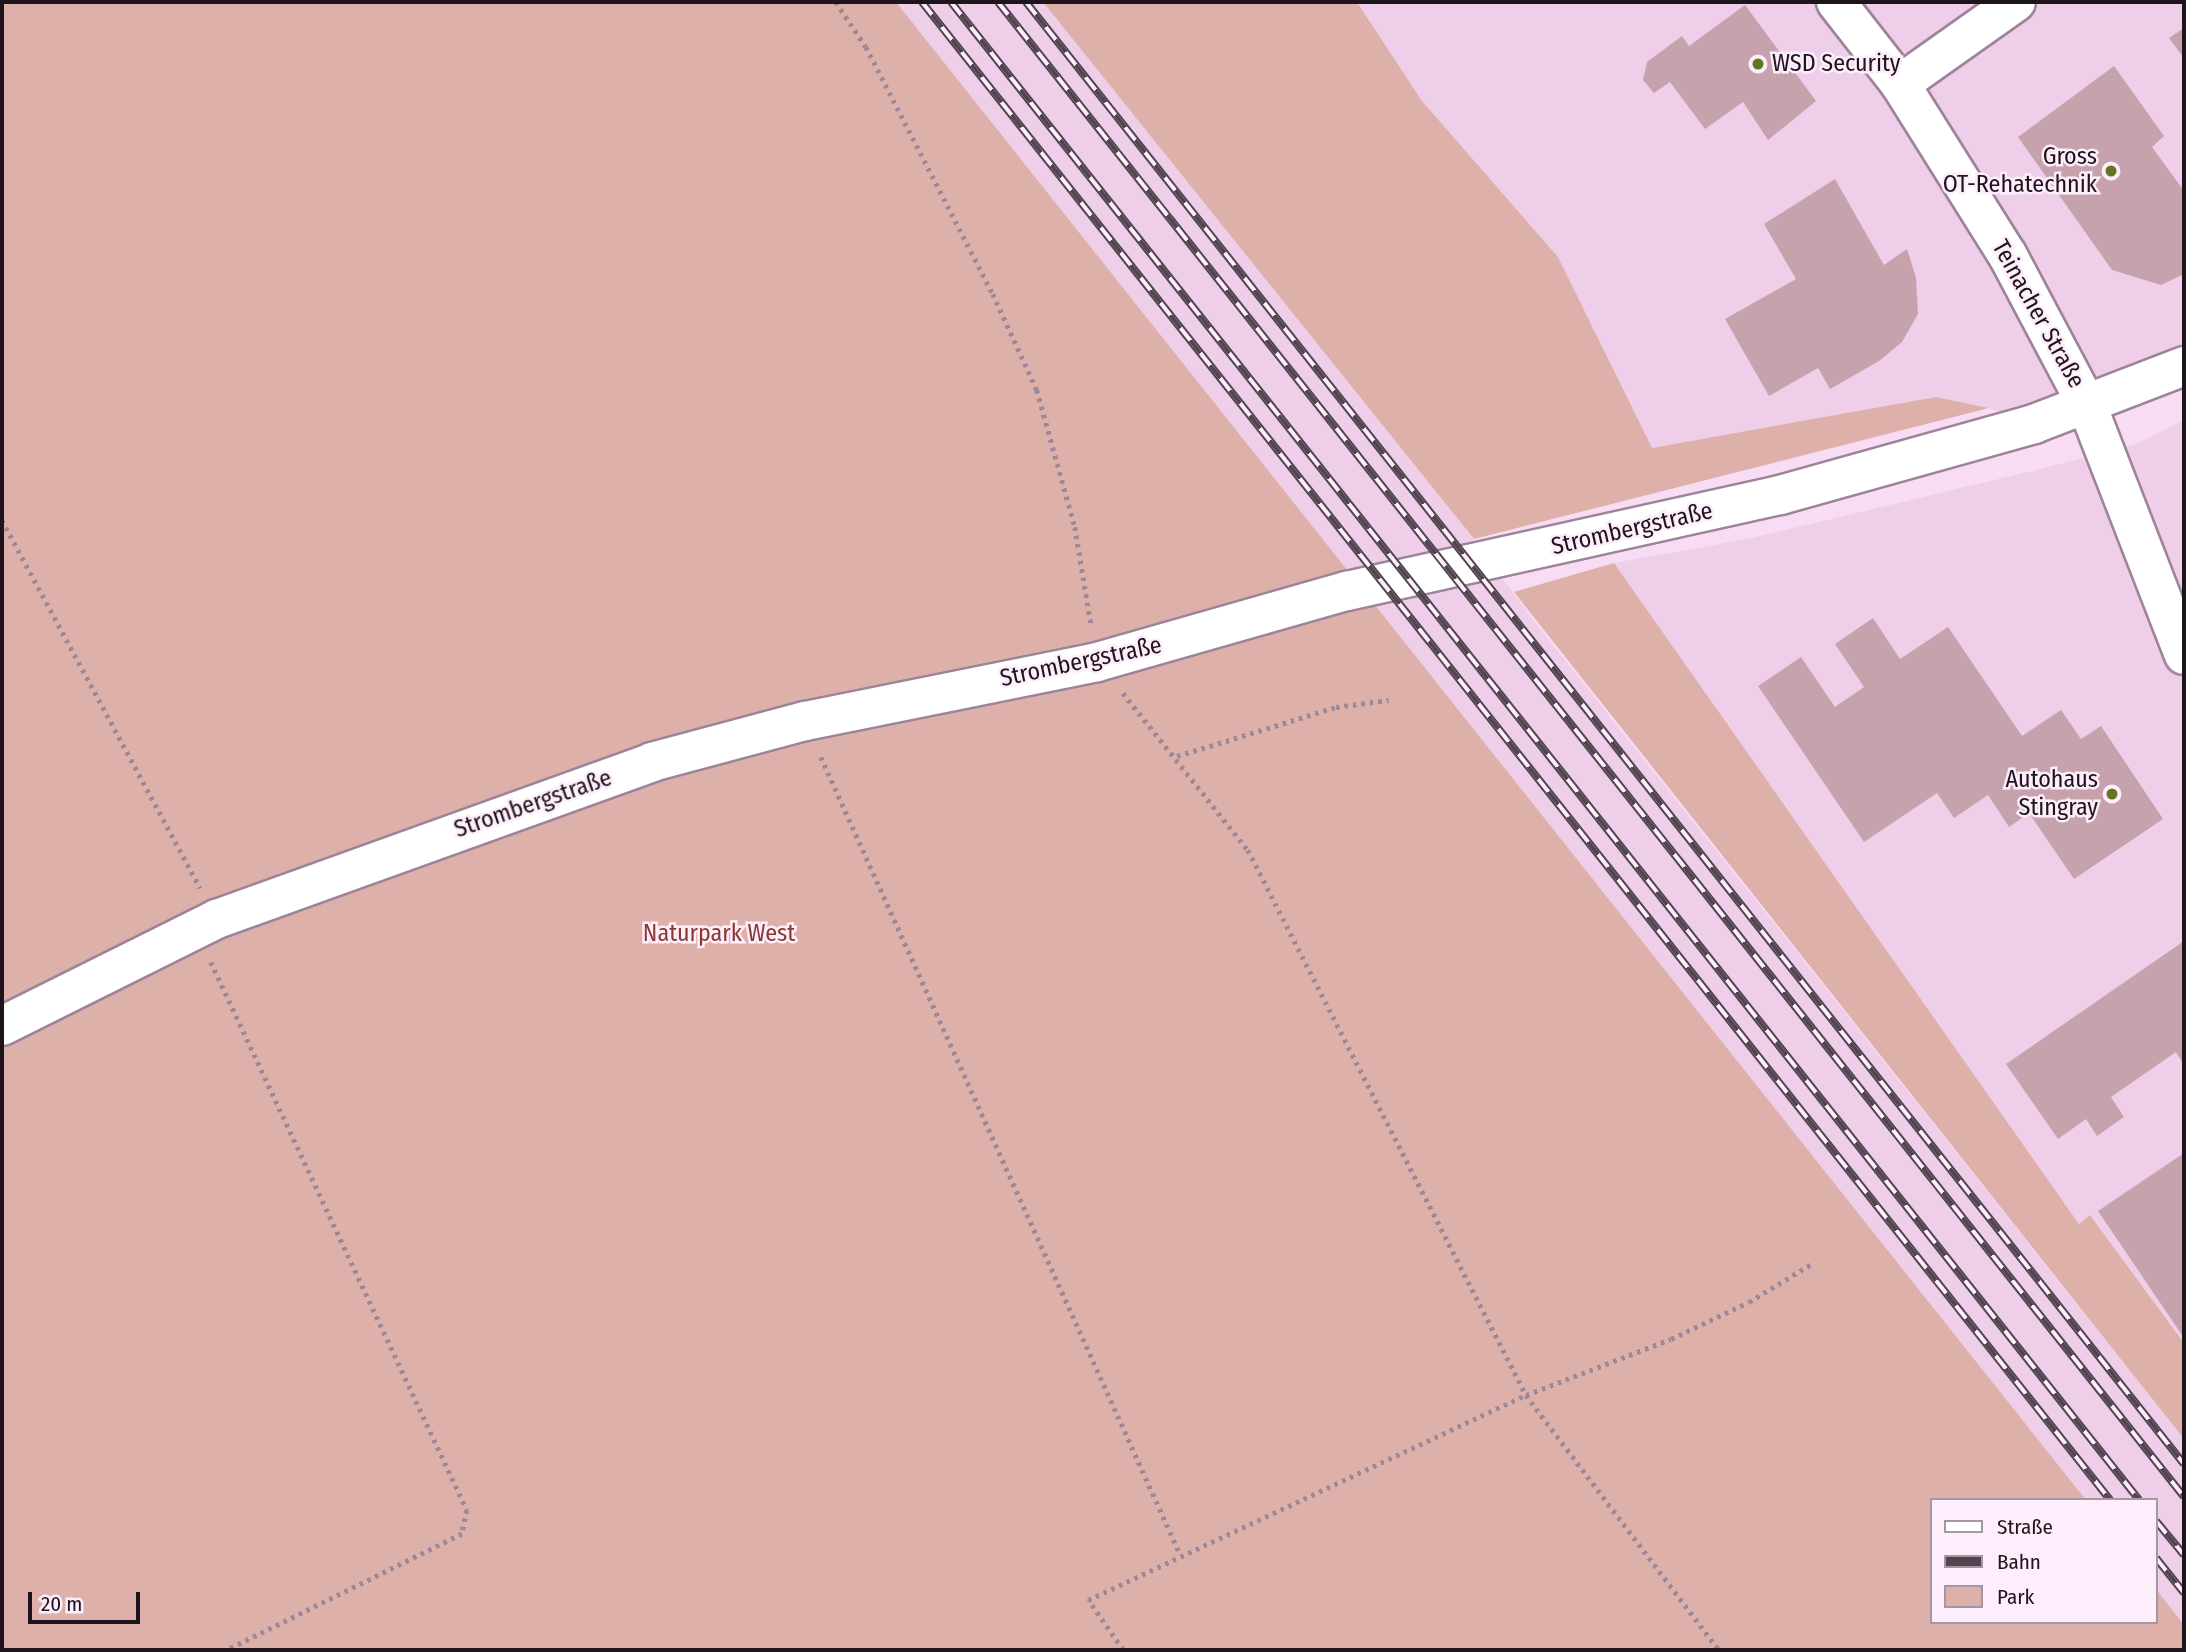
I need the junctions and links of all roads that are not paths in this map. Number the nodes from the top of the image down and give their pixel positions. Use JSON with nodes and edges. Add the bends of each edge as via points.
{"nodes":[{"id":1,"x":1836,"y":2,"type":"edge"},
{"id":2,"x":2016,"y":2,"type":"edge"},
{"id":3,"x":1900,"y":84,"type":"junction"},
{"id":4,"x":2184,"y":366,"type":"edge"},
{"id":5,"x":2087,"y":405,"type":"junction"},
{"id":6,"x":2184,"y":656,"type":"edge"},
{"id":7,"x":2,"y":1026,"type":"edge"}],
"edges":[{"from":1,"to":3,"type":"street","name":"Teinacher Straße"},
{"from":2,"to":3,"type":"street"},
{"from":3,"to":5,"type":"street","name":"Teinacher Straße","via":[[2008,256]]},
{"from":4,"to":5,"type":"street","name":"Strombergstraße"},
{"from":5,"to":6,"type":"street","name":"Teinacher Straße"},
{"from":5,"to":7,"type":"street","name":"Strombergstraße","via":[[1780,495],[1347,590],[1097,662],[805,721],[652,762],[206,924]]}]}
